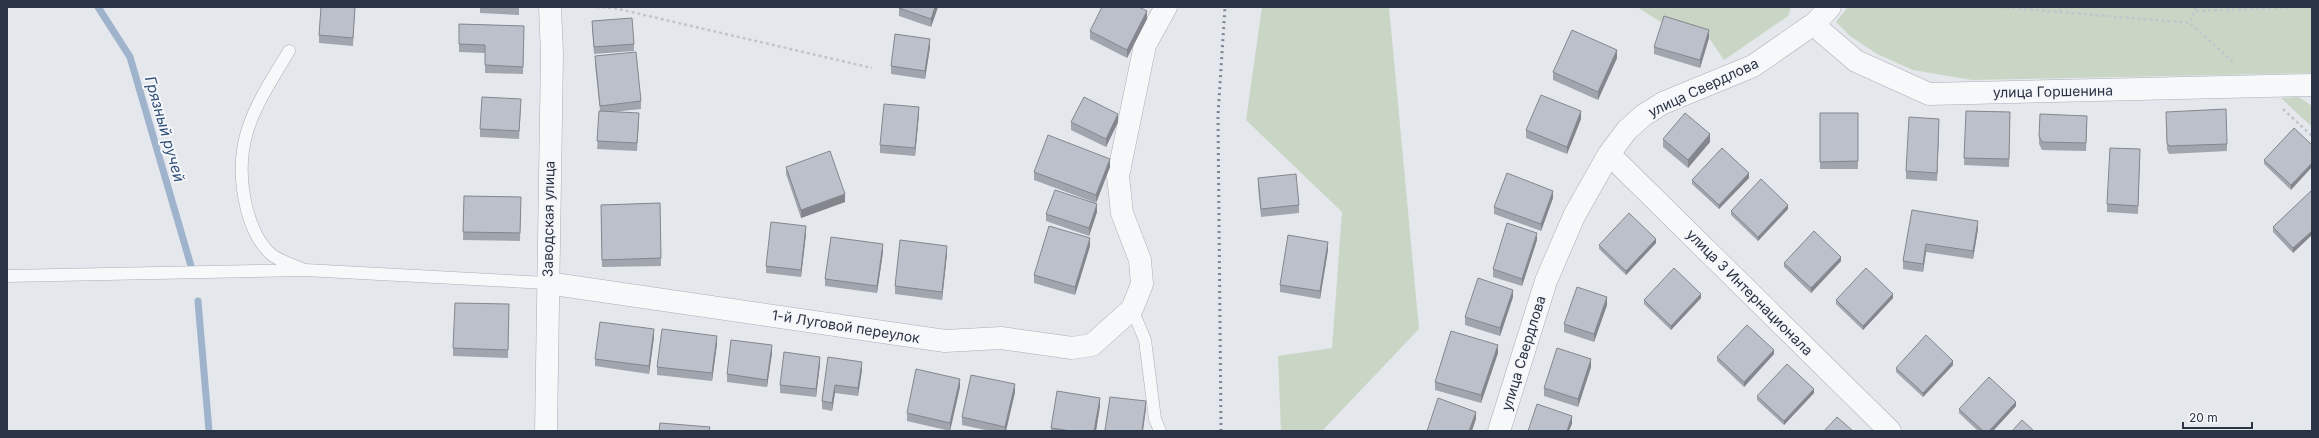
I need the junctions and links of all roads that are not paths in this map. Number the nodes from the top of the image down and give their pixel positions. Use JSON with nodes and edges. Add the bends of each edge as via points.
{"nodes":[{"id":1,"x":550,"y":7,"type":"edge"},
{"id":2,"x":1166,"y":7,"type":"edge"},
{"id":3,"x":1830,"y":7,"type":"edge"},
{"id":4,"x":1815,"y":23,"type":"junction"},
{"id":5,"x":289,"y":51,"type":"dead end"},
{"id":6,"x":2312,"y":85,"type":"edge"},
{"id":7,"x":1610,"y":154,"type":"junction"},
{"id":8,"x":305,"y":270,"type":"junction"},
{"id":9,"x":7,"y":276,"type":"edge"},
{"id":10,"x":547,"y":283,"type":"junction"},
{"id":11,"x":1132,"y":309,"type":"junction"},
{"id":12,"x":546,"y":431,"type":"edge"},
{"id":13,"x":1160,"y":431,"type":"edge"},
{"id":14,"x":1499,"y":431,"type":"edge"},
{"id":15,"x":1890,"y":431,"type":"edge"}],
"edges":[{"from":1,"to":10,"type":"street","name":"Заводская улица","via":[[552,54]]},
{"from":2,"to":11,"type":"street","via":[[1145,45],[1118,176],[1122,213],[1140,260],[1142,284]]},
{"from":3,"to":4,"type":"street","name":"улица Свердлова"},
{"from":4,"to":6,"type":"street","name":"улица Горшенина","via":[[1856,60],[1929,94]]},
{"from":4,"to":7,"type":"street","name":"улица Свердлова","via":[[1753,66],[1663,103],[1644,115],[1627,130]]},
{"from":5,"to":8,"type":"lane","via":[[256,107],[243,143],[243,192],[253,232],[272,255]]},
{"from":7,"to":14,"type":"street","name":"улица Свердлова","via":[[1574,216],[1546,281]]},
{"from":7,"to":15,"type":"street","name":"улица 3 Интернационала"},
{"from":8,"to":9,"type":"lane"},
{"from":8,"to":10,"type":"lane"},
{"from":10,"to":11,"type":"street","name":"1-й Луговой переулок","via":[[945,341],[1001,338],[1072,348],[1092,345]]},
{"from":10,"to":12,"type":"street","name":"Заводская улица"},
{"from":11,"to":13,"type":"lane","via":[[1145,340],[1155,419]]}]}
